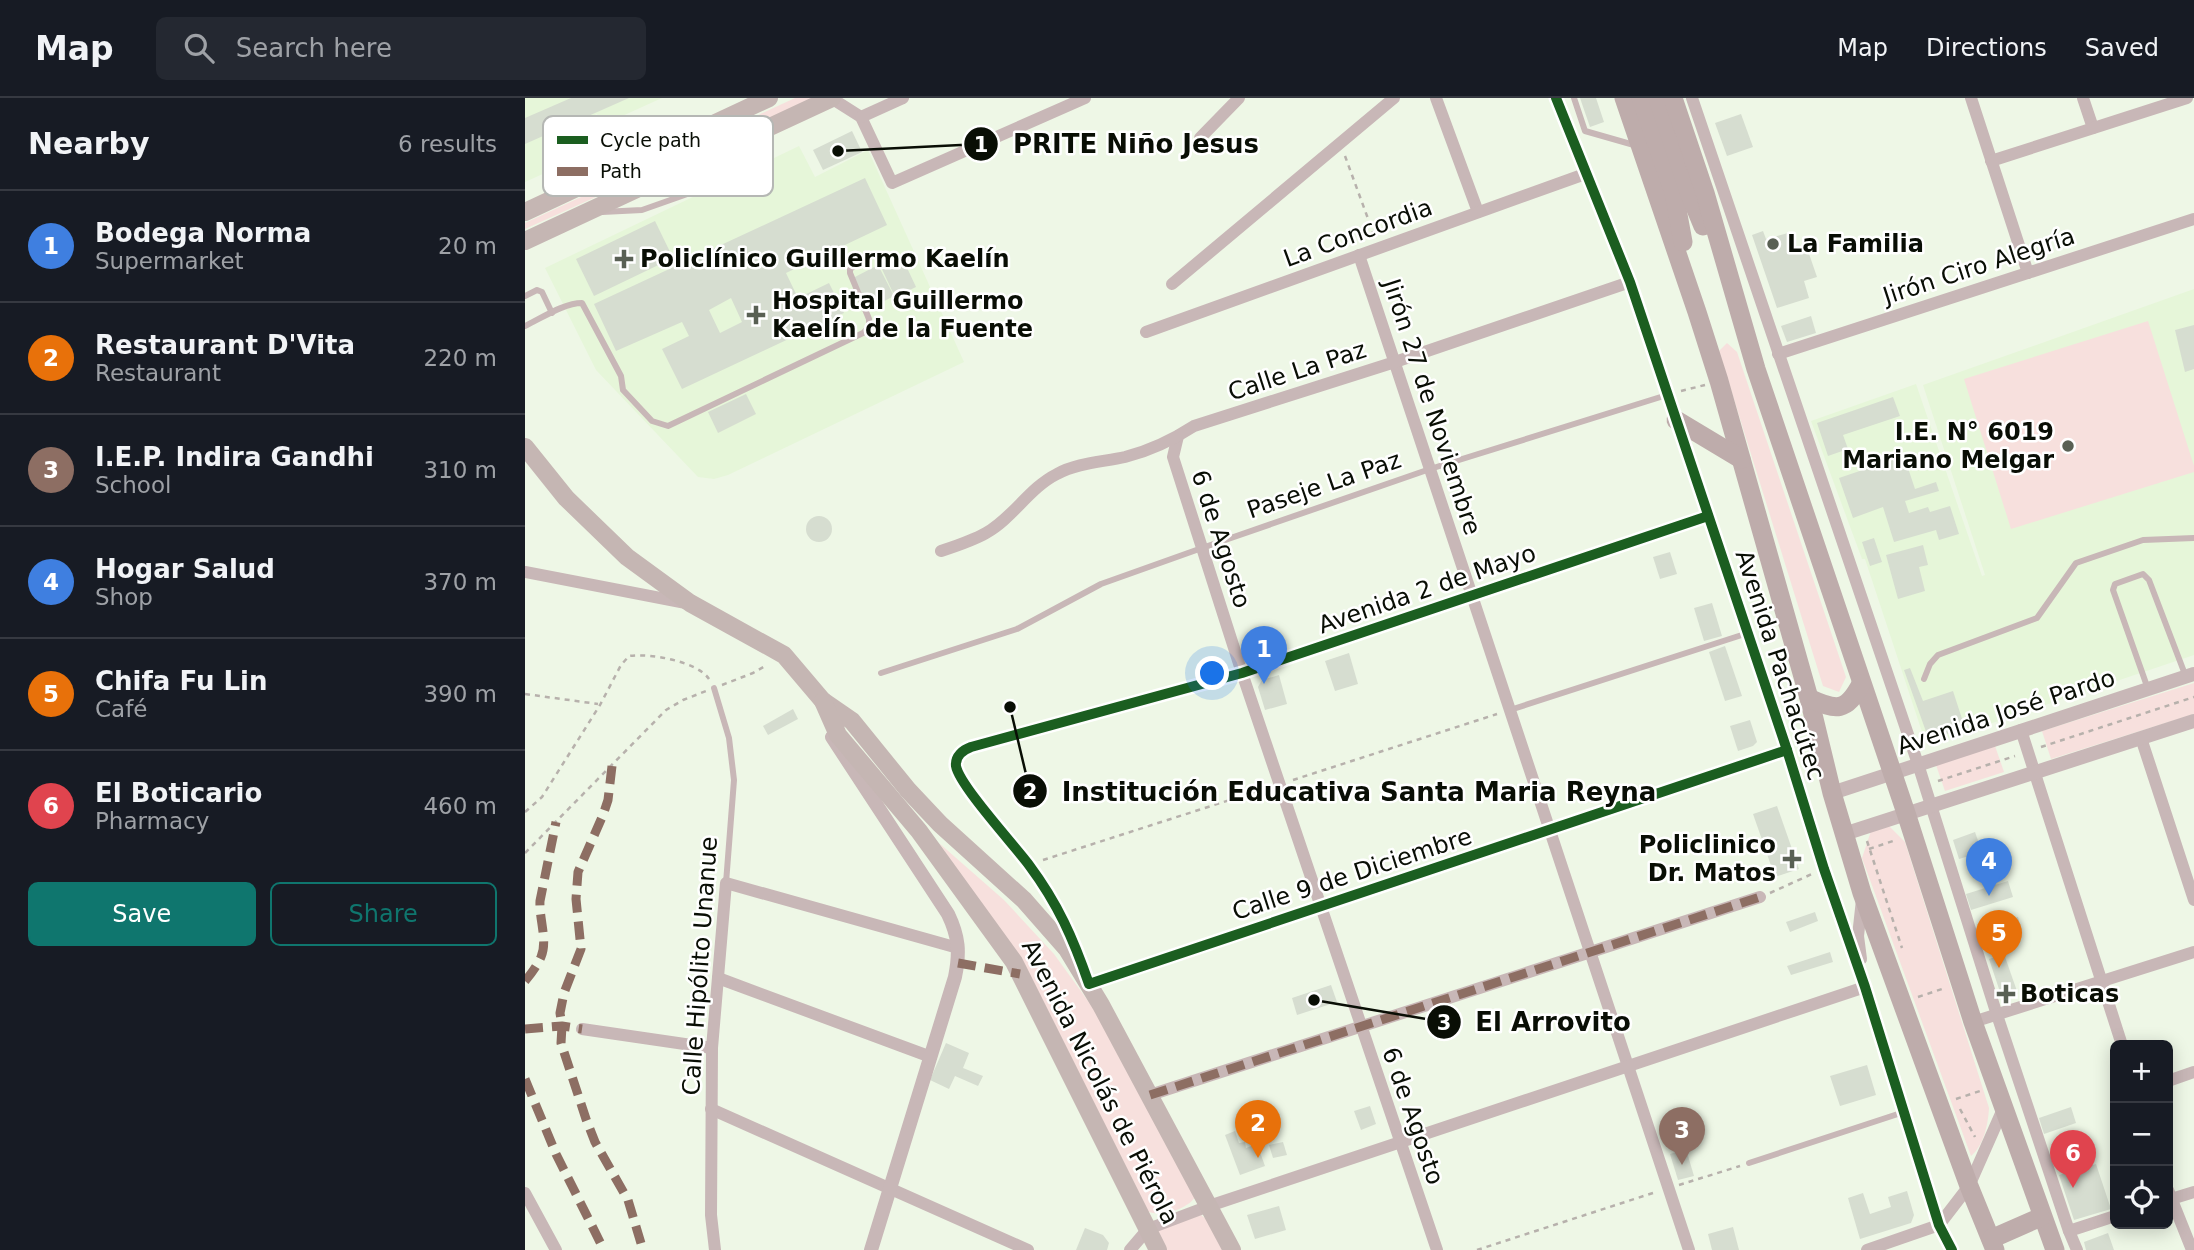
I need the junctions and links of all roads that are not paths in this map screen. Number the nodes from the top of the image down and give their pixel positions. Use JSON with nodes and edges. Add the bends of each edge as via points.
{"nodes":[{"id":1,"x":769,"y":98,"type":"edge"},
{"id":2,"x":832,"y":98,"type":"edge"},
{"id":3,"x":902,"y":98,"type":"edge"},
{"id":4,"x":1084,"y":98,"type":"edge"},
{"id":5,"x":1239,"y":98,"type":"edge"},
{"id":6,"x":1394,"y":98,"type":"edge"},
{"id":7,"x":1436,"y":98,"type":"edge"},
{"id":8,"x":1556,"y":98,"type":"edge"},
{"id":9,"x":1574,"y":98,"type":"edge"},
{"id":10,"x":1624,"y":98,"type":"edge"},
{"id":11,"x":1641,"y":98,"type":"edge"},
{"id":12,"x":1658,"y":98,"type":"edge"},
{"id":13,"x":1673,"y":98,"type":"edge"},
{"id":14,"x":1692,"y":98,"type":"edge"},
{"id":15,"x":1971,"y":98,"type":"edge"},
{"id":16,"x":2083,"y":98,"type":"edge"},
{"id":17,"x":2187,"y":98,"type":"edge"},
{"id":18,"x":730,"y":116,"type":"edge"},
{"id":19,"x":861,"y":117,"type":"junction"},
{"id":20,"x":773,"y":125,"type":"edge"},
{"id":21,"x":2093,"y":128,"type":"junction"},
{"id":22,"x":1200,"y":138,"type":"dead end"},
{"id":23,"x":1639,"y":146,"type":"junction"},
{"id":24,"x":1991,"y":161,"type":"junction"},
{"id":25,"x":1585,"y":174,"type":"junction"},
{"id":26,"x":559,"y":196,"type":"edge"},
{"id":27,"x":620,"y":196,"type":"edge"},
{"id":28,"x":682,"y":196,"type":"edge"},
{"id":29,"x":525,"y":212,"type":"edge"},
{"id":30,"x":586,"y":212,"type":"junction"},
{"id":31,"x":1478,"y":212,"type":"junction"},
{"id":32,"x":2194,"y":219,"type":"edge"},
{"id":33,"x":525,"y":241,"type":"edge"},
{"id":34,"x":1359,"y":255,"type":"junction"},
{"id":35,"x":871,"y":256,"type":"dead end"},
{"id":36,"x":2028,"y":273,"type":"junction"},
{"id":37,"x":1630,"y":282,"type":"junction"},
{"id":38,"x":1172,"y":284,"type":"dead end"},
{"id":39,"x":525,"y":296,"type":"edge"},
{"id":40,"x":1738,"y":311,"type":"junction"},
{"id":41,"x":1697,"y":312,"type":"junction"},
{"id":42,"x":552,"y":313,"type":"junction"},
{"id":43,"x":525,"y":326,"type":"edge"},
{"id":44,"x":1146,"y":332,"type":"dead end"},
{"id":45,"x":1778,"y":354,"type":"junction"},
{"id":46,"x":1395,"y":362,"type":"junction"},
{"id":47,"x":1667,"y":395,"type":"junction"},
{"id":48,"x":1676,"y":420,"type":"junction"},
{"id":49,"x":1178,"y":436,"type":"junction"},
{"id":50,"x":526,"y":453,"type":"edge"},
{"id":51,"x":1741,"y":458,"type":"junction"},
{"id":52,"x":1430,"y":469,"type":"junction"},
{"id":53,"x":1708,"y":516,"type":"junction"},
{"id":54,"x":2194,"y":538,"type":"edge"},
{"id":55,"x":1202,"y":548,"type":"junction"},
{"id":56,"x":941,"y":551,"type":"dead end"},
{"id":57,"x":525,"y":572,"type":"edge"},
{"id":58,"x":1472,"y":596,"type":"junction"},
{"id":59,"x":690,"y":603,"type":"junction"},
{"id":60,"x":1748,"y":634,"type":"junction"},
{"id":61,"x":881,"y":673,"type":"dead end"},
{"id":62,"x":1242,"y":673,"type":"junction"},
{"id":63,"x":2190,"y":675,"type":"edge"},
{"id":64,"x":802,"y":677,"type":"junction"},
{"id":65,"x":1924,"y":679,"type":"dead end"},
{"id":66,"x":1861,"y":684,"type":"junction"},
{"id":67,"x":714,"y":688,"type":"road end"},
{"id":68,"x":2148,"y":689,"type":"junction"},
{"id":69,"x":1809,"y":698,"type":"junction"},
{"id":70,"x":823,"y":701,"type":"junction"},
{"id":71,"x":1510,"y":710,"type":"junction"},
{"id":72,"x":2194,"y":721,"type":"edge"},
{"id":73,"x":2021,"y":730,"type":"junction"},
{"id":74,"x":2141,"y":738,"type":"junction"},
{"id":75,"x":1787,"y":750,"type":"junction"},
{"id":76,"x":1918,"y":764,"type":"junction"},
{"id":77,"x":2035,"y":772,"type":"junction"},
{"id":78,"x":1891,"y":773,"type":"junction"},
{"id":79,"x":1832,"y":793,"type":"junction"},
{"id":80,"x":1931,"y":805,"type":"junction"},
{"id":81,"x":1906,"y":813,"type":"junction"},
{"id":82,"x":1550,"y":831,"type":"junction"},
{"id":83,"x":1853,"y":831,"type":"junction"},
{"id":84,"x":726,"y":883,"type":"junction"},
{"id":85,"x":1862,"y":893,"type":"junction"},
{"id":86,"x":1760,"y":897,"type":"road end"},
{"id":87,"x":2194,"y":900,"type":"edge"},
{"id":88,"x":1320,"y":907,"type":"junction"},
{"id":89,"x":958,"y":948,"type":"junction"},
{"id":90,"x":1591,"y":952,"type":"junction"},
{"id":91,"x":2194,"y":952,"type":"edge"},
{"id":92,"x":718,"y":978,"type":"junction"},
{"id":93,"x":2102,"y":982,"type":"junction"},
{"id":94,"x":1089,"y":984,"type":"junction"},
{"id":95,"x":1865,"y":988,"type":"junction"},
{"id":96,"x":1997,"y":1015,"type":"junction"},
{"id":97,"x":1973,"y":1022,"type":"junction"},
{"id":98,"x":1360,"y":1027,"type":"junction"},
{"id":99,"x":582,"y":1029,"type":"dead end"},
{"id":100,"x":2120,"y":1040,"type":"edge"},
{"id":101,"x":712,"y":1048,"type":"junction"},
{"id":102,"x":930,"y":1057,"type":"junction"},
{"id":103,"x":1629,"y":1067,"type":"junction"},
{"id":104,"x":2194,"y":1072,"type":"edge"},
{"id":105,"x":2173,"y":1079,"type":"edge"},
{"id":106,"x":1150,"y":1095,"type":"junction"},
{"id":107,"x":711,"y":1109,"type":"junction"},
{"id":108,"x":2003,"y":1109,"type":"junction"},
{"id":109,"x":1904,"y":1112,"type":"junction"},
{"id":110,"x":1400,"y":1144,"type":"junction"},
{"id":111,"x":1749,"y":1163,"type":"road end"},
{"id":112,"x":1969,"y":1186,"type":"junction"},
{"id":113,"x":890,"y":1188,"type":"junction"},
{"id":114,"x":2194,"y":1192,"type":"edge"},
{"id":115,"x":525,"y":1194,"type":"edge"},
{"id":116,"x":2173,"y":1195,"type":"edge"},
{"id":117,"x":2173,"y":1205,"type":"edge"},
{"id":118,"x":1209,"y":1206,"type":"junction"},
{"id":119,"x":2041,"y":1217,"type":"junction"},
{"id":120,"x":2110,"y":1218,"type":"edge"},
{"id":121,"x":1939,"y":1225,"type":"junction"},
{"id":122,"x":1148,"y":1229,"type":"junction"},
{"id":123,"x":2069,"y":1231,"type":"junction"},
{"id":124,"x":1993,"y":1245,"type":"edge"},
{"id":125,"x":556,"y":1250,"type":"edge"},
{"id":126,"x":715,"y":1250,"type":"edge"},
{"id":127,"x":871,"y":1250,"type":"edge"},
{"id":128,"x":1028,"y":1250,"type":"edge"},
{"id":129,"x":1130,"y":1250,"type":"edge"},
{"id":130,"x":1158,"y":1250,"type":"edge"},
{"id":131,"x":1232,"y":1250,"type":"edge"},
{"id":132,"x":1437,"y":1250,"type":"edge"},
{"id":133,"x":1689,"y":1250,"type":"edge"},
{"id":134,"x":1867,"y":1250,"type":"edge"},
{"id":135,"x":1952,"y":1250,"type":"edge"},
{"id":136,"x":2055,"y":1250,"type":"edge"},
{"id":137,"x":2077,"y":1250,"type":"edge"},
{"id":138,"x":2192,"y":1250,"type":"edge"}],
"edges":[{"from":1,"to":18,"type":"main road"},
{"from":2,"to":19,"type":"street"},
{"from":2,"to":20,"type":"main road"},
{"from":3,"to":19,"type":"street"},
{"from":4,"to":19,"type":"street","via":[[892,183]]},
{"from":5,"to":22,"type":"street"},
{"from":6,"to":38,"type":"street"},
{"from":7,"to":31,"type":"street"},
{"from":8,"to":25,"type":"street","name":"Avenida Pachacútec"},
{"from":9,"to":23,"type":"lane","via":[[1585,131]]},
{"from":10,"to":23,"type":"main road","name":"Avenida Pachacútec"},
{"from":11,"to":41,"type":"main road","name":"Avenida Pachacútec","via":[[1674,193]]},
{"from":12,"to":40,"type":"main road","via":[[1691,197]]},
{"from":13,"to":40,"type":"main road"},
{"from":14,"to":45,"type":"street"},
{"from":15,"to":24,"type":"street"},
{"from":16,"to":21,"type":"street"},
{"from":17,"to":21,"type":"street"},
{"from":21,"to":24,"type":"street"},
{"from":23,"to":41,"type":"main road","name":"Avenida Pachacútec"},
{"from":24,"to":36,"type":"street"},
{"from":25,"to":31,"type":"street","name":"La Concordia"},
{"from":25,"to":37,"type":"street","name":"Avenida Pachacútec"},
{"from":26,"to":29,"type":"main road"},
{"from":27,"to":30,"type":"main road"},
{"from":28,"to":30,"type":"lane","via":[[642,210]]},
{"from":30,"to":33,"type":"main road"},
{"from":31,"to":34,"type":"street","name":"La Concordia"},
{"from":32,"to":36,"type":"street","name":"Jirón Ciro Alegría"},
{"from":34,"to":44,"type":"street","name":"La Concordia"},
{"from":34,"to":46,"type":"street","name":"Jirón 27 de Noviembre"},
{"from":35,"to":42,"type":"lane","via":[[850,269],[869,318],[863,333],[668,426],[652,421],[623,390],[621,376],[582,303]]},
{"from":36,"to":45,"type":"street","name":"Jirón Ciro Alegría"},
{"from":37,"to":46,"type":"street","name":"Calle La Paz"},
{"from":37,"to":47,"type":"street","name":"Avenida Pachacútec"},
{"from":39,"to":42,"type":"lane","via":[[542,292]]},
{"from":40,"to":66,"type":"main road"},
{"from":41,"to":51,"type":"main road","name":"Avenida Pachacútec"},
{"from":42,"to":43,"type":"lane"},
{"from":45,"to":76,"type":"street"},
{"from":46,"to":49,"type":"street","name":"Calle La Paz","via":[[1194,426]]},
{"from":46,"to":52,"type":"street","name":"Jirón 27 de Noviembre"},
{"from":47,"to":48,"type":"street","name":"Avenida Pachacútec"},
{"from":47,"to":52,"type":"lane","name":"Paseje La Paz"},
{"from":48,"to":51,"type":"main road"},
{"from":48,"to":53,"type":"street","name":"Avenida Pachacútec"},
{"from":49,"to":55,"type":"street","name":"6 de Agosto","via":[[1173,457]]},
{"from":49,"to":56,"type":"street","name":"Calle La Paz","via":[[1129,456],[1056,474],[988,532]]},
{"from":50,"to":59,"type":"main road","name":"Avenida Nicolás de Piérola","via":[[627,557]]},
{"from":51,"to":69,"type":"main road","name":"Avenida Pachacútec"},
{"from":52,"to":55,"type":"lane","name":"Paseje La Paz"},
{"from":52,"to":58,"type":"street","name":"Jirón 27 de Noviembre"},
{"from":53,"to":58,"type":"street","name":"Avenida 2 de Mayo"},
{"from":53,"to":60,"type":"street","name":"Avenida Pachacútec"},
{"from":54,"to":65,"type":"lane","via":[[2143,540],[2076,563],[2038,618],[1938,655]]},
{"from":55,"to":61,"type":"lane","name":"Paseje La Paz","via":[[1101,584],[1017,629]]},
{"from":55,"to":62,"type":"street","name":"6 de Agosto"},
{"from":57,"to":59,"type":"street"},
{"from":58,"to":62,"type":"street","name":"Avenida 2 de Mayo"},
{"from":58,"to":71,"type":"street","name":"Jirón 27 de Noviembre"},
{"from":59,"to":64,"type":"main road","name":"Avenida Nicolás de Piérola","via":[[784,655]]},
{"from":60,"to":71,"type":"lane"},
{"from":60,"to":75,"type":"street","name":"Avenida Pachacútec"},
{"from":62,"to":88,"type":"street","name":"6 de Agosto"},
{"from":62,"to":94,"type":"street","name":"Avenida 2 de Mayo","via":[[971,747],[957,757],[956,766],[965,784],[1058,908]]},
{"from":63,"to":68,"type":"street","name":"Avenida José Pardo"},
{"from":63,"to":68,"type":"lane","via":[[2150,580],[2143,574],[2115,584],[2113,590]]},
{"from":64,"to":70,"type":"main road","name":"Avenida Nicolás de Piérola"},
{"from":64,"to":89,"type":"street","via":[[839,748],[948,914]]},
{"from":66,"to":69,"type":"main road","via":[[1844,706],[1826,706]]},
{"from":66,"to":78,"type":"main road"},
{"from":67,"to":84,"type":"lane","name":"Calle Hipólito Unanue","via":[[729,738],[734,780]]},
{"from":68,"to":73,"type":"street","name":"Avenida José Pardo"},
{"from":69,"to":79,"type":"main road","name":"Avenida Pachacútec"},
{"from":70,"to":94,"type":"main road","name":"Avenida Nicolás de Piérola","via":[[852,721],[940,824],[1024,900],[1067,949]]},
{"from":70,"to":122,"type":"main road","name":"Avenida Nicolás de Piérola","via":[[838,735],[919,831],[1014,961]]},
{"from":71,"to":82,"type":"street","name":"Jirón 27 de Noviembre"},
{"from":72,"to":74,"type":"street"},
{"from":73,"to":76,"type":"street","name":"Avenida José Pardo"},
{"from":73,"to":77,"type":"street"},
{"from":74,"to":77,"type":"street"},
{"from":74,"to":87,"type":"street"},
{"from":75,"to":82,"type":"street","name":"Calle 9 de Diciembre"},
{"from":75,"to":95,"type":"street","name":"Avenida Pachacútec"},
{"from":76,"to":78,"type":"street","name":"Avenida José Pardo"},
{"from":76,"to":80,"type":"street"},
{"from":77,"to":80,"type":"street"},
{"from":77,"to":93,"type":"street"},
{"from":78,"to":79,"type":"street","name":"Avenida José Pardo"},
{"from":78,"to":81,"type":"main road"},
{"from":79,"to":83,"type":"main road","name":"Avenida Pachacútec"},
{"from":80,"to":81,"type":"street"},
{"from":80,"to":96,"type":"street"},
{"from":81,"to":83,"type":"street"},
{"from":81,"to":97,"type":"main road"},
{"from":82,"to":88,"type":"street","name":"Calle 9 de Diciembre"},
{"from":82,"to":90,"type":"street","name":"Jirón 27 de Noviembre"},
{"from":83,"to":85,"type":"main road","name":"Avenida Pachacútec","via":[[1860,852]]},
{"from":84,"to":89,"type":"street"},
{"from":84,"to":92,"type":"street","name":"Calle Hipólito Unanue"},
{"from":85,"to":95,"type":"street","via":[[1858,936]]},
{"from":85,"to":112,"type":"main road","name":"Avenida Pachacútec"},
{"from":86,"to":90,"type":"street"},
{"from":88,"to":94,"type":"street","name":"Calle 9 de Diciembre"},
{"from":88,"to":98,"type":"street","name":"6 de Agosto"},
{"from":89,"to":102,"type":"street","via":[[955,977]]},
{"from":90,"to":98,"type":"street"},
{"from":90,"to":103,"type":"street","name":"Jirón 27 de Noviembre"},
{"from":91,"to":93,"type":"street"},
{"from":92,"to":101,"type":"street","name":"Calle Hipólito Unanue"},
{"from":92,"to":102,"type":"street"},
{"from":93,"to":96,"type":"street"},
{"from":93,"to":100,"type":"street"},
{"from":94,"to":106,"type":"main road","name":"Avenida Nicolás de Piérola"},
{"from":95,"to":103,"type":"street"},
{"from":95,"to":109,"type":"street","name":"Avenida Pachacútec"},
{"from":96,"to":97,"type":"street"},
{"from":96,"to":123,"type":"street"},
{"from":97,"to":108,"type":"main road"},
{"from":98,"to":106,"type":"street"},
{"from":98,"to":110,"type":"street","name":"6 de Agosto"},
{"from":99,"to":101,"type":"street"},
{"from":101,"to":107,"type":"street","name":"Calle Hipólito Unanue"},
{"from":102,"to":113,"type":"street"},
{"from":103,"to":110,"type":"street"},
{"from":103,"to":133,"type":"street","name":"Jirón 27 de Noviembre"},
{"from":104,"to":105,"type":"street"},
{"from":106,"to":118,"type":"main road","name":"Avenida Nicolás de Piérola"},
{"from":107,"to":113,"type":"street"},
{"from":107,"to":126,"type":"street","name":"Calle Hipólito Unanue"},
{"from":108,"to":112,"type":"street"},
{"from":108,"to":119,"type":"main road"},
{"from":109,"to":111,"type":"lane"},
{"from":109,"to":121,"type":"street","name":"Avenida Pachacútec"},
{"from":110,"to":118,"type":"street"},
{"from":110,"to":132,"type":"street","name":"6 de Agosto"},
{"from":112,"to":121,"type":"street"},
{"from":112,"to":124,"type":"main road","name":"Avenida Pachacútec"},
{"from":113,"to":127,"type":"street"},
{"from":113,"to":128,"type":"street"},
{"from":114,"to":116,"type":"street"},
{"from":115,"to":125,"type":"street"},
{"from":117,"to":138,"type":"street"},
{"from":118,"to":122,"type":"street"},
{"from":118,"to":131,"type":"main road","name":"Avenida Nicolás de Piérola"},
{"from":119,"to":124,"type":"main road"},
{"from":119,"to":136,"type":"main road"},
{"from":120,"to":123,"type":"street"},
{"from":121,"to":134,"type":"street"},
{"from":121,"to":135,"type":"street","name":"Avenida Pachacútec"},
{"from":122,"to":129,"type":"street"},
{"from":122,"to":130,"type":"main road","name":"Avenida Nicolás de Piérola"},
{"from":123,"to":137,"type":"street"}]}
